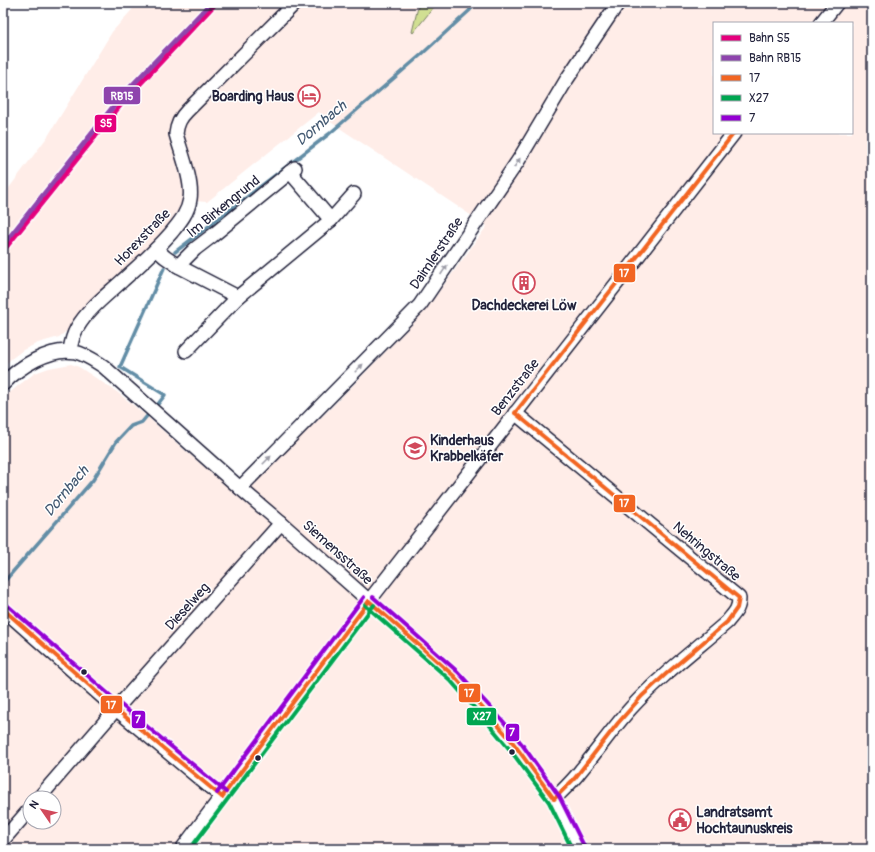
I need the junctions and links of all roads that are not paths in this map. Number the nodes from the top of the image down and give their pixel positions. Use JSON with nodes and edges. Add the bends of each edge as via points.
{"nodes":[{"id":1,"x":295,"y":3,"type":"edge"},
{"id":2,"x":618,"y":3,"type":"edge"},
{"id":3,"x":837,"y":3,"type":"edge"},
{"id":4,"x":822,"y":22,"type":"edge"},
{"id":5,"x":733,"y":134,"type":"edge"},
{"id":6,"x":354,"y":194,"type":"dead end"},
{"id":7,"x":331,"y":220,"type":"junction"},
{"id":8,"x":156,"y":249,"type":"junction"},
{"id":9,"x":178,"y":266,"type":"junction"},
{"id":10,"x":238,"y":297,"type":"junction"},
{"id":11,"x":70,"y":351,"type":"junction"},
{"id":12,"x":186,"y":351,"type":"dead end"},
{"id":13,"x":3,"y":384,"type":"edge"},
{"id":14,"x":515,"y":413,"type":"junction"},
{"id":15,"x":240,"y":488,"type":"junction"},
{"id":16,"x":281,"y":523,"type":"junction"},
{"id":17,"x":369,"y":601,"type":"junction"},
{"id":18,"x":3,"y":609,"type":"edge"},
{"id":19,"x":116,"y":709,"type":"junction"},
{"id":20,"x":46,"y":790,"type":"edge"},
{"id":21,"x":222,"y":797,"type":"junction"},
{"id":22,"x":554,"y":799,"type":"junction"},
{"id":23,"x":22,"y":818,"type":"edge"},
{"id":24,"x":3,"y":840,"type":"edge"},
{"id":25,"x":182,"y":849,"type":"edge"},
{"id":26,"x":579,"y":849,"type":"edge"}],
"edges":[{"from":1,"to":8,"type":"street","name":"Horexstraße","via":[[179,120],[176,134],[191,189],[190,199],[183,218]]},
{"from":15,"to":2,"type":"street","name":"Daimlerstraße","one_way":true,"via":[[420,305],[518,161],[567,79]]},
{"from":3,"to":4,"type":"street"},
{"from":5,"to":14,"type":"street","name":"Benzstraße"},
{"from":6,"to":7,"type":"street"},
{"from":7,"to":9,"type":"street","name":"Im Birkengrund","via":[[292,170],[195,249]]},
{"from":7,"to":10,"type":"street"},
{"from":8,"to":9,"type":"street"},
{"from":8,"to":11,"type":"street","name":"Horexstraße","via":[[91,310],[76,329]]},
{"from":9,"to":10,"type":"street"},
{"from":10,"to":12,"type":"street"},
{"from":11,"to":13,"type":"street","via":[[50,353],[32,361]]},
{"from":11,"to":15,"type":"street","name":"Siemensstraße","via":[[103,366]]},
{"from":14,"to":17,"type":"street","name":"Benzstraße"},
{"from":14,"to":22,"type":"street","name":"Nehringstraße","via":[[739,598],[739,606],[727,622],[663,676],[632,707],[581,771]]},
{"from":15,"to":16,"type":"street","name":"Siemensstraße"},
{"from":16,"to":17,"type":"street","name":"Siemensstraße"},
{"from":16,"to":19,"type":"street","name":"Dieselweg"},
{"from":17,"to":21,"type":"street","name":"Benzstraße"},
{"from":17,"to":22,"type":"street","name":"Siemensstraße","via":[[454,676],[506,734]]},
{"from":18,"to":19,"type":"street"},
{"from":19,"to":20,"type":"street","name":"Dieselweg"},
{"from":19,"to":21,"type":"street"},
{"from":21,"to":25,"type":"street","name":"Benzstraße"},
{"from":22,"to":26,"type":"street","name":"Siemensstraße"},
{"from":23,"to":24,"type":"street"}]}
